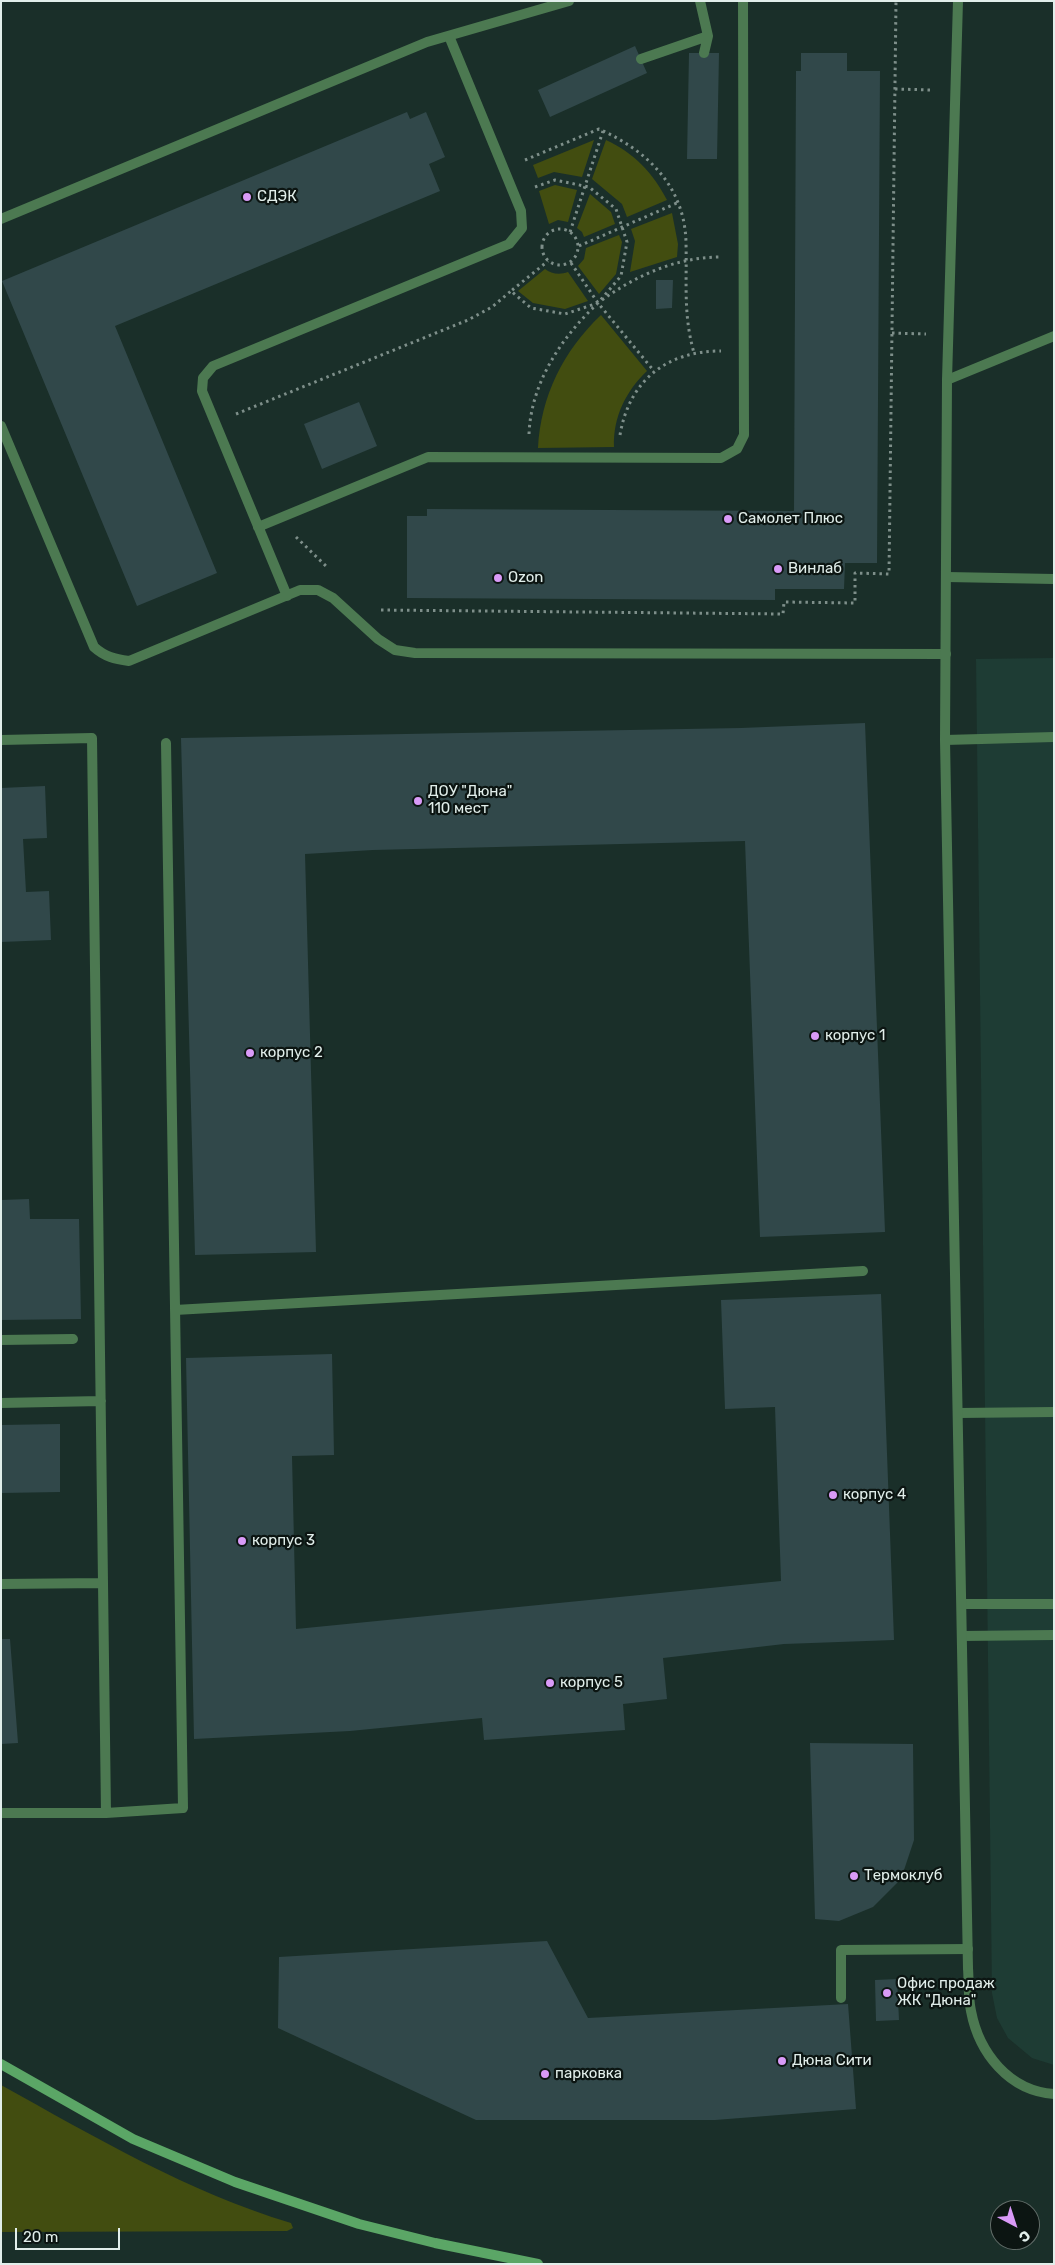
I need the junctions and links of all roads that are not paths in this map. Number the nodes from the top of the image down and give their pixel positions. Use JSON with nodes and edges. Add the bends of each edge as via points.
{"nodes":[{"id":1,"x":569,"y":1,"type":"edge"},
{"id":2,"x":700,"y":1,"type":"edge"},
{"id":3,"x":743,"y":1,"type":"edge"},
{"id":4,"x":958,"y":1,"type":"edge"},
{"id":5,"x":449,"y":36,"type":"junction"},
{"id":6,"x":708,"y":36,"type":"junction"},
{"id":7,"x":704,"y":53,"type":"dead end"},
{"id":8,"x":641,"y":59,"type":"dead end"},
{"id":9,"x":1,"y":219,"type":"edge"},
{"id":10,"x":1054,"y":336,"type":"edge"},
{"id":11,"x":947,"y":380,"type":"junction"},
{"id":12,"x":1,"y":426,"type":"edge"},
{"id":13,"x":258,"y":527,"type":"junction"},
{"id":14,"x":947,"y":577,"type":"junction"},
{"id":15,"x":1054,"y":579,"type":"edge"},
{"id":16,"x":287,"y":596,"type":"junction"},
{"id":17,"x":946,"y":654,"type":"junction"},
{"id":18,"x":1054,"y":737,"type":"edge"},
{"id":19,"x":1,"y":740,"type":"edge"},
{"id":20,"x":945,"y":740,"type":"junction"},
{"id":21,"x":166,"y":743,"type":"dead end"},
{"id":22,"x":863,"y":1271,"type":"dead end"},
{"id":23,"x":175,"y":1310,"type":"junction"},
{"id":24,"x":73,"y":1339,"type":"dead end"},
{"id":25,"x":1,"y":1340,"type":"edge"},
{"id":26,"x":101,"y":1401,"type":"junction"},
{"id":27,"x":1,"y":1403,"type":"edge"},
{"id":28,"x":1054,"y":1412,"type":"edge"},
{"id":29,"x":958,"y":1413,"type":"junction"},
{"id":30,"x":103,"y":1583,"type":"junction"},
{"id":31,"x":1,"y":1584,"type":"edge"},
{"id":32,"x":962,"y":1604,"type":"junction"},
{"id":33,"x":1054,"y":1604,"type":"edge"},
{"id":34,"x":1054,"y":1635,"type":"edge"},
{"id":35,"x":962,"y":1636,"type":"junction"},
{"id":36,"x":1,"y":1813,"type":"edge"},
{"id":37,"x":106,"y":1813,"type":"junction"},
{"id":38,"x":968,"y":1950,"type":"junction"},
{"id":39,"x":841,"y":1998,"type":"dead end"},
{"id":40,"x":1,"y":2064,"type":"edge"},
{"id":41,"x":1054,"y":2094,"type":"edge"},
{"id":42,"x":538,"y":2264,"type":"edge"}],
"edges":[{"from":1,"to":5,"type":"street"},
{"from":2,"to":6,"type":"street"},
{"from":3,"to":13,"type":"street","via":[[744,436],[737,449],[721,458],[428,457]]},
{"from":4,"to":11,"type":"street"},
{"from":5,"to":9,"type":"street","via":[[427,42]]},
{"from":5,"to":13,"type":"street","via":[[522,211],[522,228],[508,244],[213,366],[202,378],[202,391]]},
{"from":6,"to":7,"type":"street"},
{"from":6,"to":8,"type":"street"},
{"from":10,"to":11,"type":"street"},
{"from":11,"to":14,"type":"street"},
{"from":12,"to":16,"type":"street","via":[[94,647],[102,655],[130,661]]},
{"from":13,"to":16,"type":"street"},
{"from":14,"to":15,"type":"street"},
{"from":14,"to":17,"type":"street"},
{"from":16,"to":17,"type":"street","via":[[300,590],[318,590],[333,598],[378,639],[395,650],[415,653]]},
{"from":17,"to":20,"type":"street"},
{"from":18,"to":20,"type":"street"},
{"from":19,"to":26,"type":"street","via":[[92,738]]},
{"from":20,"to":29,"type":"street"},
{"from":21,"to":23,"type":"street"},
{"from":22,"to":23,"type":"street"},
{"from":23,"to":37,"type":"street","via":[[183,1808]]},
{"from":24,"to":25,"type":"street"},
{"from":26,"to":27,"type":"street"},
{"from":26,"to":30,"type":"street"},
{"from":28,"to":29,"type":"street"},
{"from":29,"to":32,"type":"street"},
{"from":30,"to":31,"type":"street"},
{"from":30,"to":37,"type":"street"},
{"from":32,"to":33,"type":"street"},
{"from":32,"to":35,"type":"street"},
{"from":34,"to":35,"type":"street"},
{"from":35,"to":38,"type":"street"},
{"from":36,"to":37,"type":"street"},
{"from":38,"to":39,"type":"street","via":[[841,1950]]},
{"from":38,"to":41,"type":"street","via":[[971,2010],[978,2037],[992,2060],[1010,2078],[1036,2093]]},
{"from":40,"to":42,"type":"main road","via":[[133,2139],[235,2182],[359,2224]]}]}
